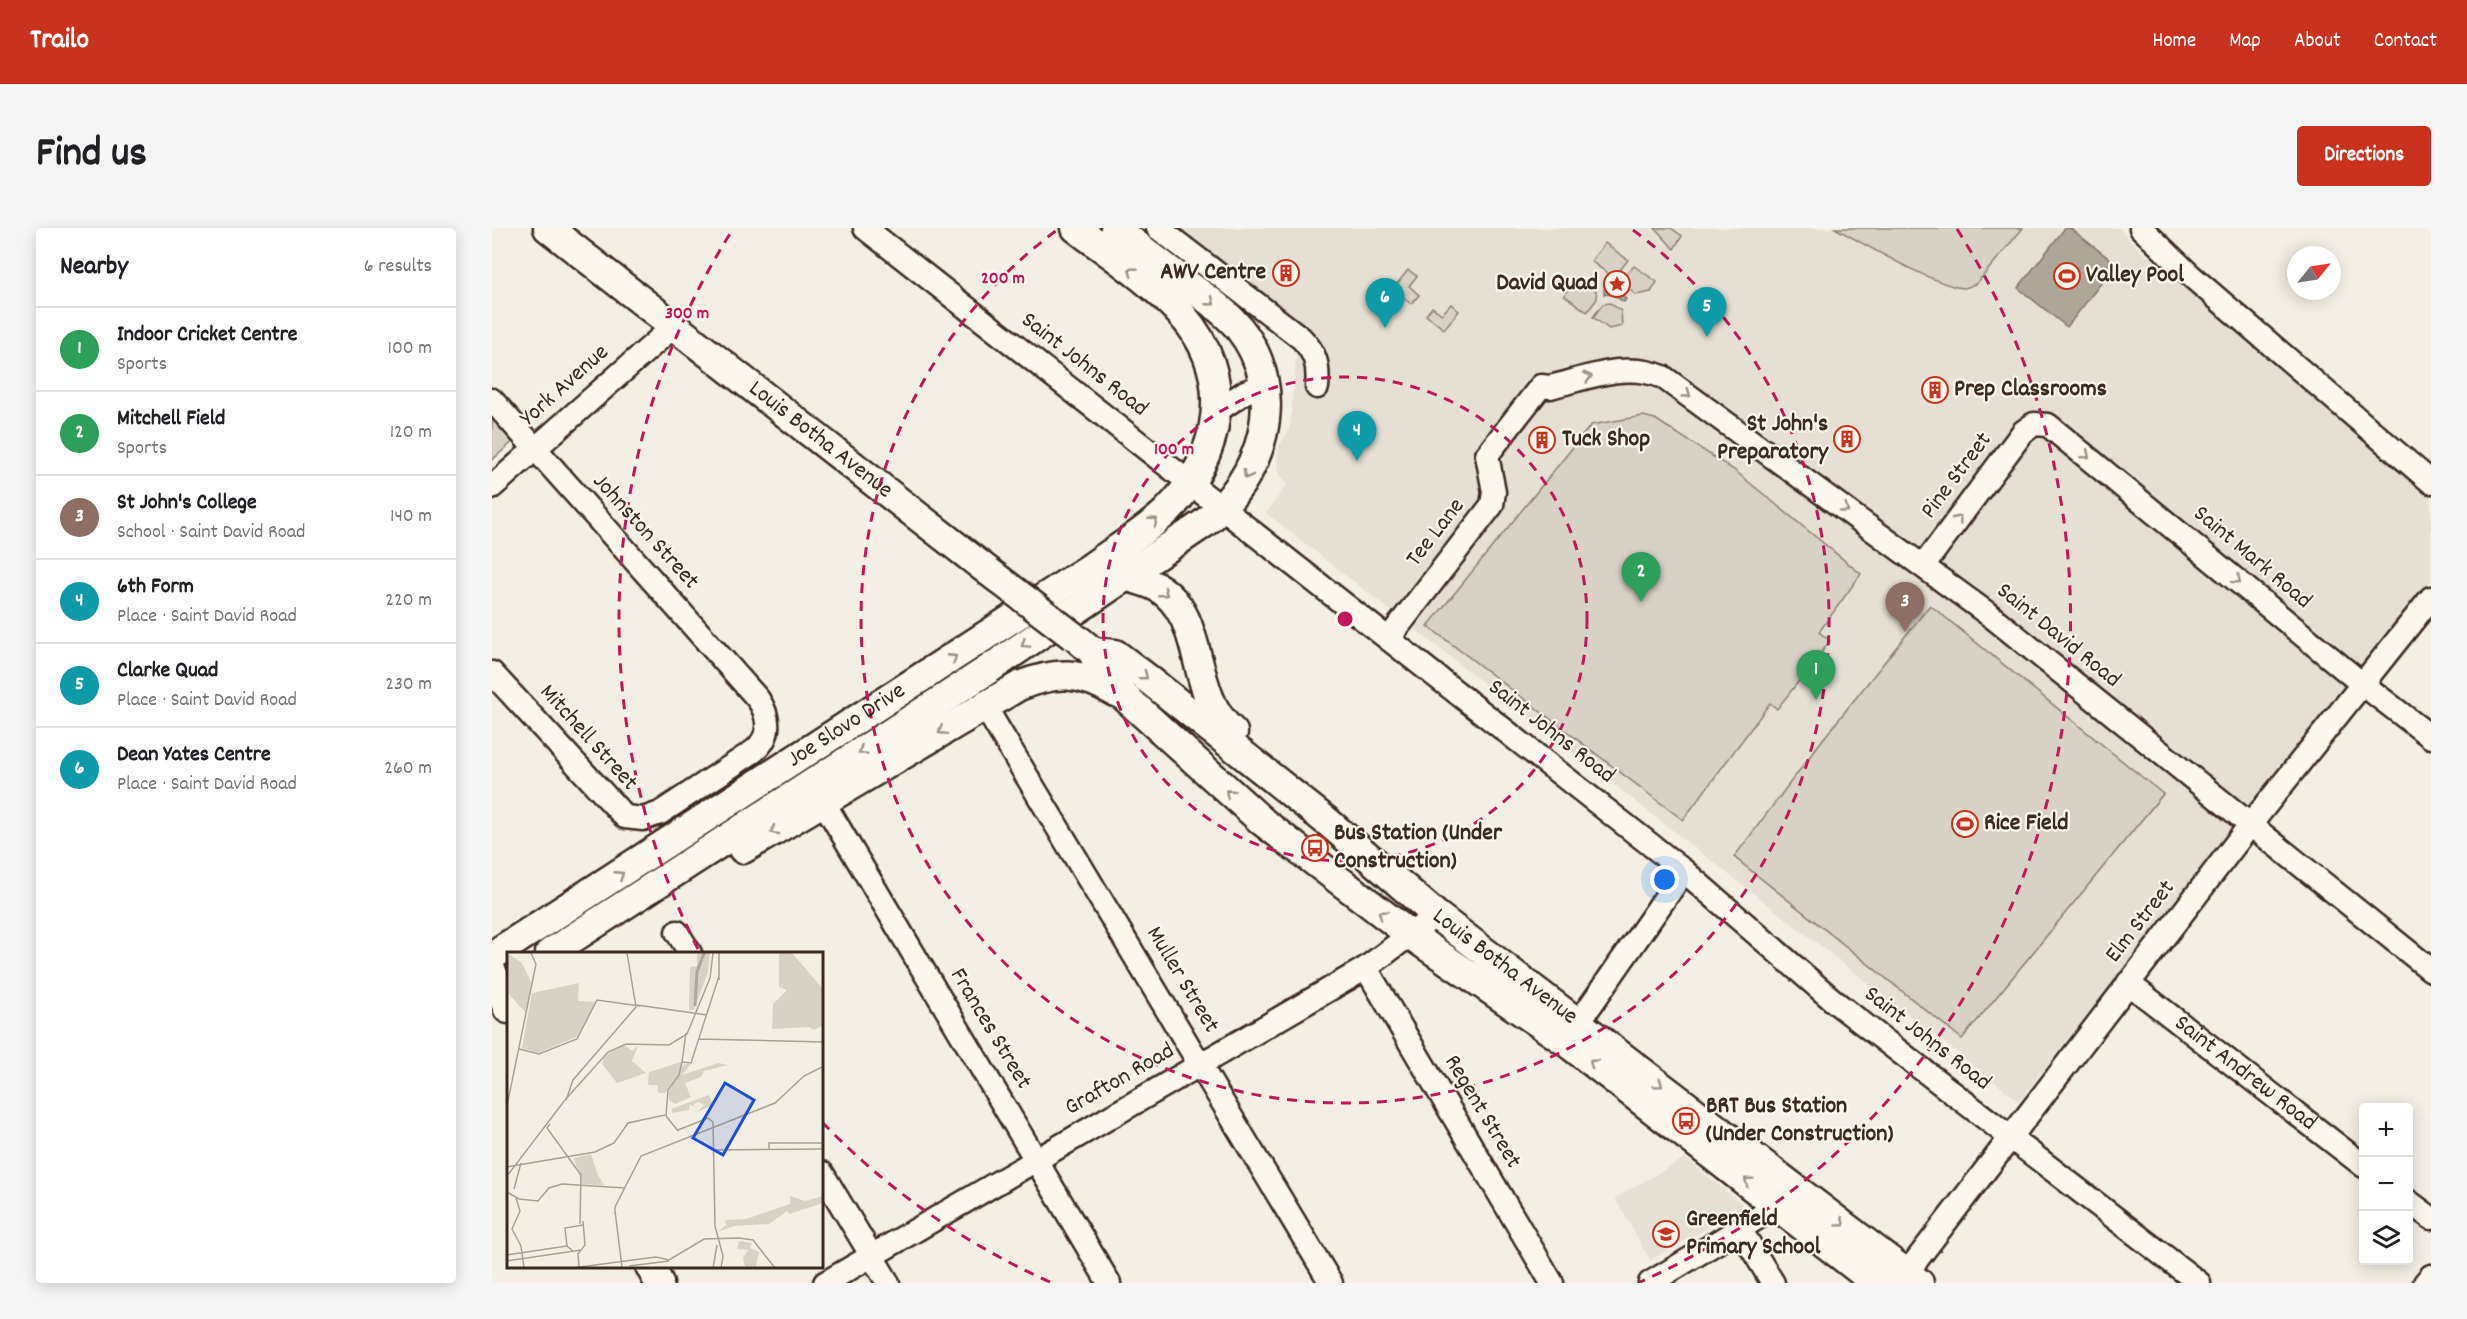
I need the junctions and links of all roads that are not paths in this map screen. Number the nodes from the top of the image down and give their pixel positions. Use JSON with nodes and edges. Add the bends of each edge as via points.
{"nodes":[{"id":1,"x":548,"y":228,"type":"edge"},
{"id":2,"x":865,"y":228,"type":"edge"},
{"id":3,"x":1076,"y":228,"type":"edge"},
{"id":4,"x":1115,"y":228,"type":"edge"},
{"id":5,"x":1158,"y":228,"type":"edge"},
{"id":6,"x":2141,"y":228,"type":"edge"},
{"id":7,"x":674,"y":326,"type":"junction"},
{"id":8,"x":1636,"y":370,"type":"joint"},
{"id":9,"x":1266,"y":385,"type":"junction"},
{"id":10,"x":1317,"y":387,"type":"dead end"},
{"id":11,"x":492,"y":400,"type":"edge"},
{"id":12,"x":1217,"y":411,"type":"junction"},
{"id":13,"x":2039,"y":424,"type":"joint"},
{"id":14,"x":534,"y":449,"type":"junction"},
{"id":15,"x":2429,"y":480,"type":"edge"},
{"id":16,"x":1191,"y":482,"type":"junction"},
{"id":17,"x":492,"y":487,"type":"edge"},
{"id":18,"x":1222,"y":509,"type":"junction"},
{"id":19,"x":1923,"y":566,"type":"junction"},
{"id":20,"x":1090,"y":568,"type":"junction"},
{"id":21,"x":1126,"y":577,"type":"junction"},
{"id":22,"x":2431,"y":598,"type":"edge"},
{"id":23,"x":1389,"y":638,"type":"junction"},
{"id":24,"x":1083,"y":644,"type":"junction"},
{"id":25,"x":492,"y":673,"type":"edge"},
{"id":26,"x":2361,"y":683,"type":"junction"},
{"id":27,"x":758,"y":699,"type":"joint"},
{"id":28,"x":1127,"y":699,"type":"junction"},
{"id":29,"x":984,"y":705,"type":"junction"},
{"id":30,"x":2431,"y":737,"type":"edge"},
{"id":31,"x":824,"y":803,"type":"junction"},
{"id":32,"x":1329,"y":823,"type":"junction"},
{"id":33,"x":2250,"y":825,"type":"junction"},
{"id":34,"x":1684,"y":871,"type":"junction"},
{"id":35,"x":653,"y":888,"type":"junction"},
{"id":36,"x":1437,"y":915,"type":"junction"},
{"id":37,"x":677,"y":932,"type":"dead end"},
{"id":38,"x":1412,"y":936,"type":"junction"},
{"id":39,"x":552,"y":952,"type":"edge"},
{"id":40,"x":689,"y":952,"type":"edge"},
{"id":41,"x":492,"y":956,"type":"edge"},
{"id":42,"x":1366,"y":969,"type":"junction"},
{"id":43,"x":2431,"y":970,"type":"edge"},
{"id":44,"x":2128,"y":983,"type":"junction"},
{"id":45,"x":1579,"y":1022,"type":"junction"},
{"id":46,"x":1202,"y":1065,"type":"junction"},
{"id":47,"x":2011,"y":1138,"type":"junction"},
{"id":48,"x":1036,"y":1159,"type":"junction"},
{"id":49,"x":2359,"y":1162,"type":"edge"},
{"id":50,"x":824,"y":1176,"type":"edge"},
{"id":51,"x":2413,"y":1204,"type":"edge"},
{"id":52,"x":1779,"y":1205,"type":"junction"},
{"id":53,"x":2431,"y":1218,"type":"edge"},
{"id":54,"x":1740,"y":1229,"type":"junction"},
{"id":55,"x":872,"y":1255,"type":"junction"},
{"id":56,"x":651,"y":1268,"type":"edge"},
{"id":57,"x":2431,"y":1276,"type":"edge"},
{"id":58,"x":1908,"y":1280,"type":"edge"},
{"id":59,"x":659,"y":1283,"type":"edge"},
{"id":60,"x":825,"y":1283,"type":"edge"},
{"id":61,"x":888,"y":1283,"type":"edge"},
{"id":62,"x":1109,"y":1283,"type":"edge"},
{"id":63,"x":1330,"y":1283,"type":"edge"},
{"id":64,"x":1552,"y":1283,"type":"edge"},
{"id":65,"x":1650,"y":1283,"type":"edge"},
{"id":66,"x":1773,"y":1283,"type":"edge"},
{"id":67,"x":1876,"y":1283,"type":"edge"},
{"id":68,"x":2199,"y":1283,"type":"edge"},
{"id":69,"x":2425,"y":1283,"type":"edge"}],
"edges":[{"from":1,"to":7,"type":"main road","name":"Louis Botha Avenue"},
{"from":2,"to":16,"type":"street","name":"Saint Johns Road"},
{"from":12,"to":3,"type":"main road","one_way":true,"via":[[1208,357],[1190,324],[1164,296]]},
{"from":4,"to":9,"type":"main road","one_way":true,"via":[[1212,302],[1239,328]]},
{"from":5,"to":10,"type":"street","via":[[1301,338],[1318,366]]},
{"from":6,"to":15,"type":"street","via":[[2190,275]]},
{"from":7,"to":14,"type":"street","name":"York Avenue"},
{"from":7,"to":24,"type":"main road","name":"Louis Botha Avenue","bridge":true},
{"from":8,"to":19,"type":"street","name":"Saint David Road","one_way":true,"via":[[1664,377]]},
{"from":23,"to":8,"type":"street","name":"Tee Lane","one_way":true,"via":[[1492,505],[1494,492],[1487,455],[1541,386],[1617,370]]},
{"from":9,"to":12,"type":"street","via":[[1245,392]]},
{"from":9,"to":18,"type":"main road","one_way":true,"via":[[1266,425],[1261,442],[1242,484]]},
{"from":11,"to":14,"type":"street","name":"Johnston Street"},
{"from":12,"to":16,"type":"main road","via":[[1208,450]]},
{"from":19,"to":13,"type":"street","name":"Pine Street","one_way":true,"via":[[2022,432]]},
{"from":13,"to":26,"type":"street","name":"Saint Mark Road","one_way":true,"via":[[2053,427]]},
{"from":14,"to":17,"type":"street","name":"York Avenue"},
{"from":14,"to":27,"type":"street","name":"Johnston Street"},
{"from":16,"to":18,"type":"street","name":"Saint Johns Road"},
{"from":20,"to":16,"type":"main road","name":"Joe Slovo Drive","one_way":true,"via":[[1154,522]]},
{"from":18,"to":21,"type":"main road","name":"Joe Slovo Drive"},
{"from":18,"to":23,"type":"street","name":"Saint Johns Road"},
{"from":19,"to":33,"type":"street","name":"Saint David Road","via":[[1991,616]]},
{"from":20,"to":21,"type":"main road"},
{"from":41,"to":20,"type":"main road","name":"Joe Slovo Drive","one_way":true},
{"from":21,"to":32,"type":"main road","one_way":true,"via":[[1155,586],[1177,604],[1184,615],[1212,708],[1229,729],[1294,785]]},
{"from":21,"to":35,"type":"main road","name":"Joe Slovo Drive","one_way":true},
{"from":22,"to":26,"type":"street","name":"Elm Street"},
{"from":23,"to":34,"type":"street","name":"Saint Johns Road"},
{"from":24,"to":28,"type":"main road","name":"Louis Botha Avenue","via":[[1100,672]]},
{"from":24,"to":32,"type":"main road","name":"Louis Botha Avenue","one_way":true,"via":[[1115,654]]},
{"from":25,"to":27,"type":"street","name":"Mitchell Street","via":[[620,814],[634,819],[660,813],[761,745],[768,728],[765,709]]},
{"from":26,"to":30,"type":"street","name":"Saint Mark Road"},
{"from":26,"to":33,"type":"street","name":"Elm Street"},
{"from":28,"to":29,"type":"main road","via":[[1091,680],[1056,674],[1019,686]]},
{"from":38,"to":28,"type":"main road","name":"Louis Botha Avenue","one_way":true,"via":[[1263,822]]},
{"from":29,"to":31,"type":"main road","one_way":true},
{"from":29,"to":46,"type":"street","name":"Muller Street"},
{"from":31,"to":35,"type":"main road","one_way":true,"via":[[677,888],[661,894]]},
{"from":31,"to":48,"type":"street","name":"Frances Street"},
{"from":32,"to":36,"type":"main road","name":"Louis Botha Avenue"},
{"from":33,"to":43,"type":"street","name":"Saint David Road"},
{"from":33,"to":44,"type":"street","name":"Elm Street"},
{"from":34,"to":45,"type":"street"},
{"from":34,"to":47,"type":"street","name":"Saint Johns Road","via":[[1835,1002]]},
{"from":35,"to":39,"type":"main road","name":"Joe Slovo Drive"},
{"from":36,"to":38,"type":"street","name":"Grafton Road"},
{"from":36,"to":45,"type":"main road","name":"Louis Botha Avenue"},
{"from":37,"to":40,"type":"street"},
{"from":38,"to":42,"type":"street","name":"Grafton Road"},
{"from":52,"to":38,"type":"main road","name":"Louis Botha Avenue","one_way":true,"via":[[1565,1041]]},
{"from":42,"to":46,"type":"street","name":"Grafton Road"},
{"from":42,"to":64,"type":"street","name":"Regent Street"},
{"from":44,"to":47,"type":"street","name":"Elm Street"},
{"from":44,"to":49,"type":"street","name":"Saint Andrew Road"},
{"from":45,"to":58,"type":"main road","name":"Louis Botha Avenue","one_way":true},
{"from":46,"to":48,"type":"street","name":"Grafton Road"},
{"from":46,"to":63,"type":"street","name":"Muller Street"},
{"from":47,"to":58,"type":"street","name":"Elm Street"},
{"from":47,"to":68,"type":"street","name":"Saint Johns Road"},
{"from":48,"to":55,"type":"street","name":"Grafton Road"},
{"from":48,"to":62,"type":"street","name":"Frances Street"},
{"from":50,"to":55,"type":"street"},
{"from":51,"to":53,"type":"street"},
{"from":52,"to":54,"type":"street"},
{"from":52,"to":67,"type":"main road","name":"Louis Botha Avenue"},
{"from":54,"to":65,"type":"street"},
{"from":54,"to":66,"type":"street"},
{"from":55,"to":60,"type":"street","name":"Grafton Road"},
{"from":55,"to":61,"type":"street"},
{"from":56,"to":59,"type":"main road"},
{"from":57,"to":69,"type":"street"}]}
